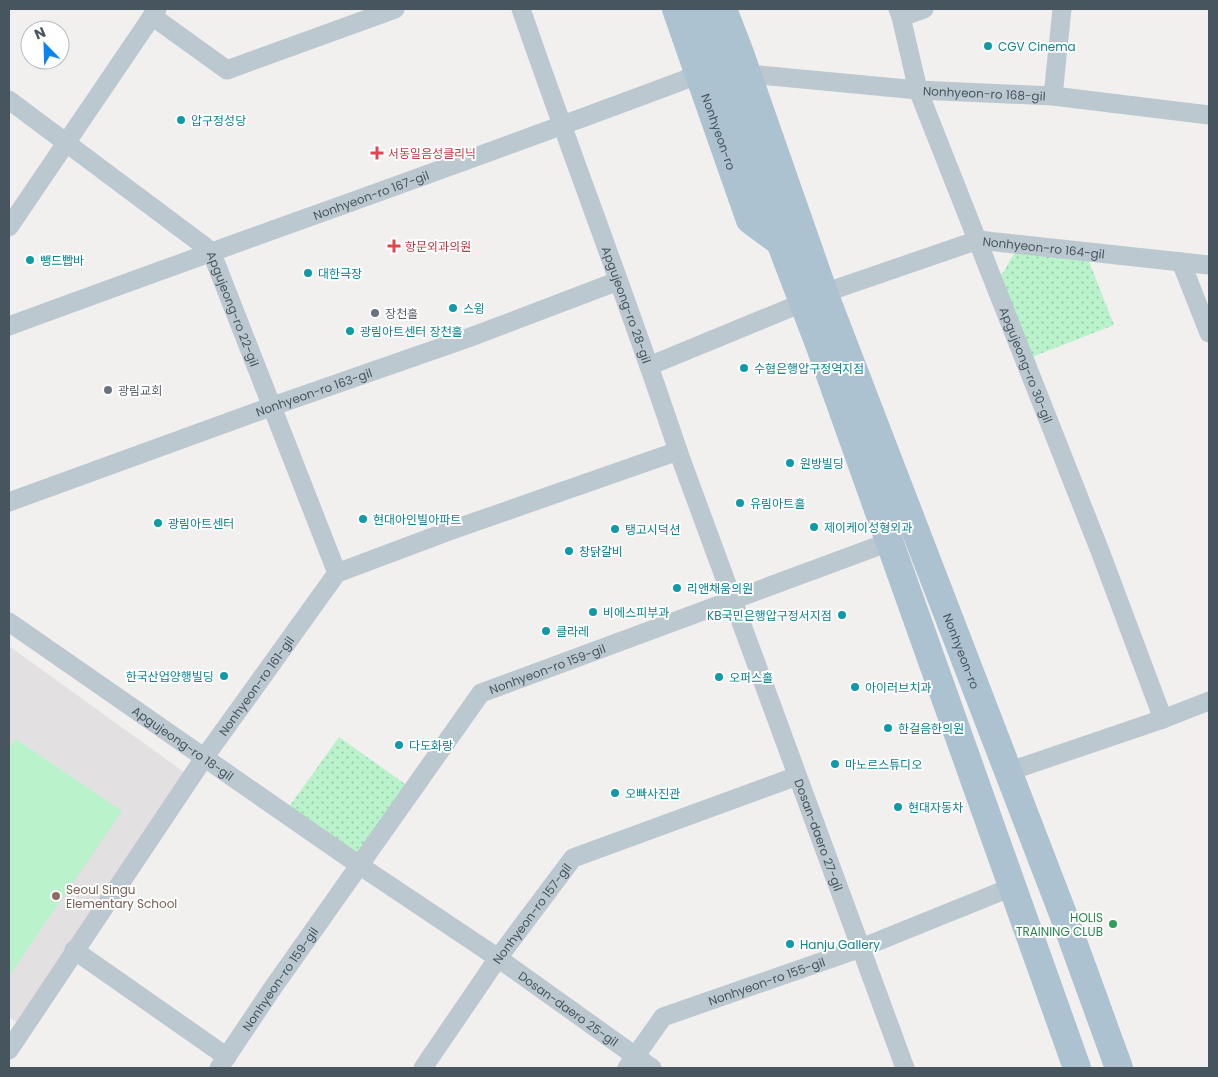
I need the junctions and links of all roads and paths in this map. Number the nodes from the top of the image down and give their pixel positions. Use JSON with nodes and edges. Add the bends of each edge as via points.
{"nodes":[{"id":1,"x":394,"y":9,"type":"edge"},
{"id":2,"x":522,"y":9,"type":"edge"},
{"id":3,"x":676,"y":9,"type":"edge"},
{"id":4,"x":699,"y":9,"type":"edge"},
{"id":5,"x":723,"y":9,"type":"edge"},
{"id":6,"x":737,"y":9,"type":"edge"},
{"id":7,"x":924,"y":9,"type":"edge"},
{"id":8,"x":1062,"y":9,"type":"edge"},
{"id":9,"x":155,"y":12,"type":"edge"},
{"id":10,"x":900,"y":13,"type":"edge"},
{"id":11,"x":700,"y":74,"type":"junction"},
{"id":12,"x":760,"y":75,"type":"junction"},
{"id":13,"x":918,"y":90,"type":"junction"},
{"id":14,"x":1053,"y":96,"type":"junction"},
{"id":15,"x":9,"y":100,"type":"edge"},
{"id":16,"x":1209,"y":115,"type":"edge"},
{"id":17,"x":561,"y":126,"type":"junction"},
{"id":18,"x":66,"y":142,"type":"junction"},
{"id":19,"x":779,"y":203,"type":"junction"},
{"id":20,"x":9,"y":227,"type":"edge"},
{"id":21,"x":791,"y":238,"type":"junction"},
{"id":22,"x":978,"y":240,"type":"junction"},
{"id":23,"x":211,"y":251,"type":"junction"},
{"id":24,"x":1181,"y":262,"type":"junction"},
{"id":25,"x":1209,"y":265,"type":"edge"},
{"id":26,"x":618,"y":281,"type":"junction"},
{"id":27,"x":813,"y":298,"type":"junction"},
{"id":28,"x":9,"y":326,"type":"edge"},
{"id":29,"x":1209,"y":332,"type":"edge"},
{"id":30,"x":649,"y":366,"type":"junction"},
{"id":31,"x":273,"y":406,"type":"junction"},
{"id":32,"x":678,"y":451,"type":"junction"},
{"id":33,"x":9,"y":502,"type":"edge"},
{"id":34,"x":889,"y":542,"type":"junction"},
{"id":35,"x":337,"y":573,"type":"junction"},
{"id":36,"x":733,"y":600,"type":"junction"},
{"id":37,"x":9,"y":622,"type":"edge"},
{"id":38,"x":1209,"y":701,"type":"edge"},
{"id":39,"x":1163,"y":719,"type":"junction"},
{"id":40,"x":204,"y":758,"type":"junction"},
{"id":41,"x":1007,"y":772,"type":"junction"},
{"id":42,"x":797,"y":776,"type":"junction"},
{"id":43,"x":359,"y":865,"type":"junction"},
{"id":44,"x":1012,"y":887,"type":"junction"},
{"id":45,"x":861,"y":948,"type":"junction"},
{"id":46,"x":74,"y":950,"type":"junction"},
{"id":47,"x":498,"y":958,"type":"junction"},
{"id":48,"x":9,"y":1050,"type":"edge"},
{"id":49,"x":631,"y":1062,"type":"edge"},
{"id":50,"x":223,"y":1063,"type":"edge"},
{"id":51,"x":423,"y":1068,"type":"edge"},
{"id":52,"x":652,"y":1068,"type":"edge"},
{"id":53,"x":905,"y":1068,"type":"edge"},
{"id":54,"x":1077,"y":1068,"type":"edge"},
{"id":55,"x":1119,"y":1068,"type":"edge"}],
"edges":[{"from":1,"to":9,"type":"street","via":[[227,70]]},
{"from":2,"to":17,"type":"street","name":"Apgujeong-ro 28-gil"},
{"from":3,"to":11,"type":"main road","name":"Nonhyeon-ro"},
{"from":4,"to":19,"type":"main road","name":"Nonhyeon-ro"},
{"from":5,"to":19,"type":"main road","name":"Nonhyeon-ro","via":[[740,53]]},
{"from":6,"to":12,"type":"main road","name":"Nonhyeon-ro"},
{"from":7,"to":10,"type":"street"},
{"from":8,"to":14,"type":"street"},
{"from":9,"to":18,"type":"street"},
{"from":10,"to":13,"type":"street","name":"Apgujeong-ro 30-gil"},
{"from":11,"to":17,"type":"street","name":"Nonhyeon-ro 167-gil"},
{"from":11,"to":21,"type":"main road","name":"Nonhyeon-ro","via":[[750,220]]},
{"from":12,"to":13,"type":"street","name":"Nonhyeon-ro 168-gil"},
{"from":12,"to":21,"type":"main road","name":"Nonhyeon-ro","via":[[805,204]]},
{"from":13,"to":14,"type":"street","name":"Nonhyeon-ro 168-gil"},
{"from":13,"to":22,"type":"street","name":"Apgujeong-ro 30-gil"},
{"from":14,"to":16,"type":"street","name":"Nonhyeon-ro 168-gil"},
{"from":15,"to":18,"type":"street","name":"Apgujeong-ro 22-gil"},
{"from":17,"to":23,"type":"street","name":"Nonhyeon-ro 167-gil"},
{"from":17,"to":26,"type":"street","name":"Apgujeong-ro 28-gil"},
{"from":18,"to":20,"type":"street"},
{"from":18,"to":23,"type":"street","name":"Apgujeong-ro 22-gil"},
{"from":19,"to":21,"type":"main road","name":"Nonhyeon-ro"},
{"from":21,"to":27,"type":"main road","name":"Nonhyeon-ro"},
{"from":22,"to":24,"type":"street","name":"Nonhyeon-ro 164-gil"},
{"from":22,"to":27,"type":"street","name":"Nonhyeon-ro 164-gil"},
{"from":22,"to":39,"type":"street","name":"Apgujeong-ro 30-gil"},
{"from":23,"to":28,"type":"street","name":"Nonhyeon-ro 167-gil"},
{"from":23,"to":31,"type":"street","name":"Apgujeong-ro 22-gil"},
{"from":24,"to":25,"type":"street","name":"Nonhyeon-ro 164-gil"},
{"from":24,"to":29,"type":"street"},
{"from":26,"to":30,"type":"street","name":"Apgujeong-ro 28-gil"},
{"from":26,"to":31,"type":"street","name":"Nonhyeon-ro 163-gil"},
{"from":27,"to":30,"type":"street"},
{"from":27,"to":34,"type":"main road","name":"Nonhyeon-ro","via":[[822,353]]},
{"from":27,"to":41,"type":"main road","name":"Nonhyeon-ro"},
{"from":30,"to":32,"type":"street","name":"Apgujeong-ro 28-gil"},
{"from":31,"to":33,"type":"street","name":"Nonhyeon-ro 163-gil"},
{"from":31,"to":35,"type":"street","name":"Apgujeong-ro 22-gil"},
{"from":32,"to":35,"type":"street"},
{"from":32,"to":36,"type":"street","name":"Apgujeong-ro 28-gil"},
{"from":34,"to":36,"type":"street","name":"Nonhyeon-ro 159-gil"},
{"from":34,"to":44,"type":"main road","name":"Nonhyeon-ro"},
{"from":35,"to":40,"type":"street","name":"Nonhyeon-ro 161-gil"},
{"from":36,"to":42,"type":"street","name":"Dosan-daero 27-gil"},
{"from":36,"to":43,"type":"street","name":"Nonhyeon-ro 159-gil","via":[[481,693]]},
{"from":37,"to":40,"type":"street","name":"Apgujeong-ro 18-gil"},
{"from":38,"to":39,"type":"street"},
{"from":39,"to":41,"type":"street"},
{"from":40,"to":43,"type":"street","name":"Apgujeong-ro 18-gil"},
{"from":40,"to":46,"type":"street","name":"Nonhyeon-ro 161-gil"},
{"from":41,"to":55,"type":"main road","name":"Nonhyeon-ro"},
{"from":42,"to":45,"type":"street","name":"Dosan-daero 27-gil"},
{"from":42,"to":47,"type":"street","name":"Nonhyeon-ro 157-gil","via":[[573,858]]},
{"from":43,"to":47,"type":"street","name":"Dosan-daero 25-gil"},
{"from":43,"to":50,"type":"street","name":"Nonhyeon-ro 159-gil"},
{"from":44,"to":45,"type":"street","name":"Nonhyeon-ro 155-gil"},
{"from":44,"to":54,"type":"main road","name":"Nonhyeon-ro"},
{"from":45,"to":49,"type":"street","name":"Nonhyeon-ro 155-gil","via":[[664,1017]]},
{"from":45,"to":53,"type":"street","name":"Dosan-daero 27-gil"},
{"from":46,"to":48,"type":"street","name":"Nonhyeon-ro 161-gil"},
{"from":46,"to":50,"type":"street","name":"Nonhyeon-ro 159-gil"},
{"from":47,"to":49,"type":"street","name":"Dosan-daero 25-gil"},
{"from":47,"to":51,"type":"street","name":"Nonhyeon-ro 157-gil"},
{"from":49,"to":52,"type":"street","name":"Dosan-daero 25-gil"}]}
